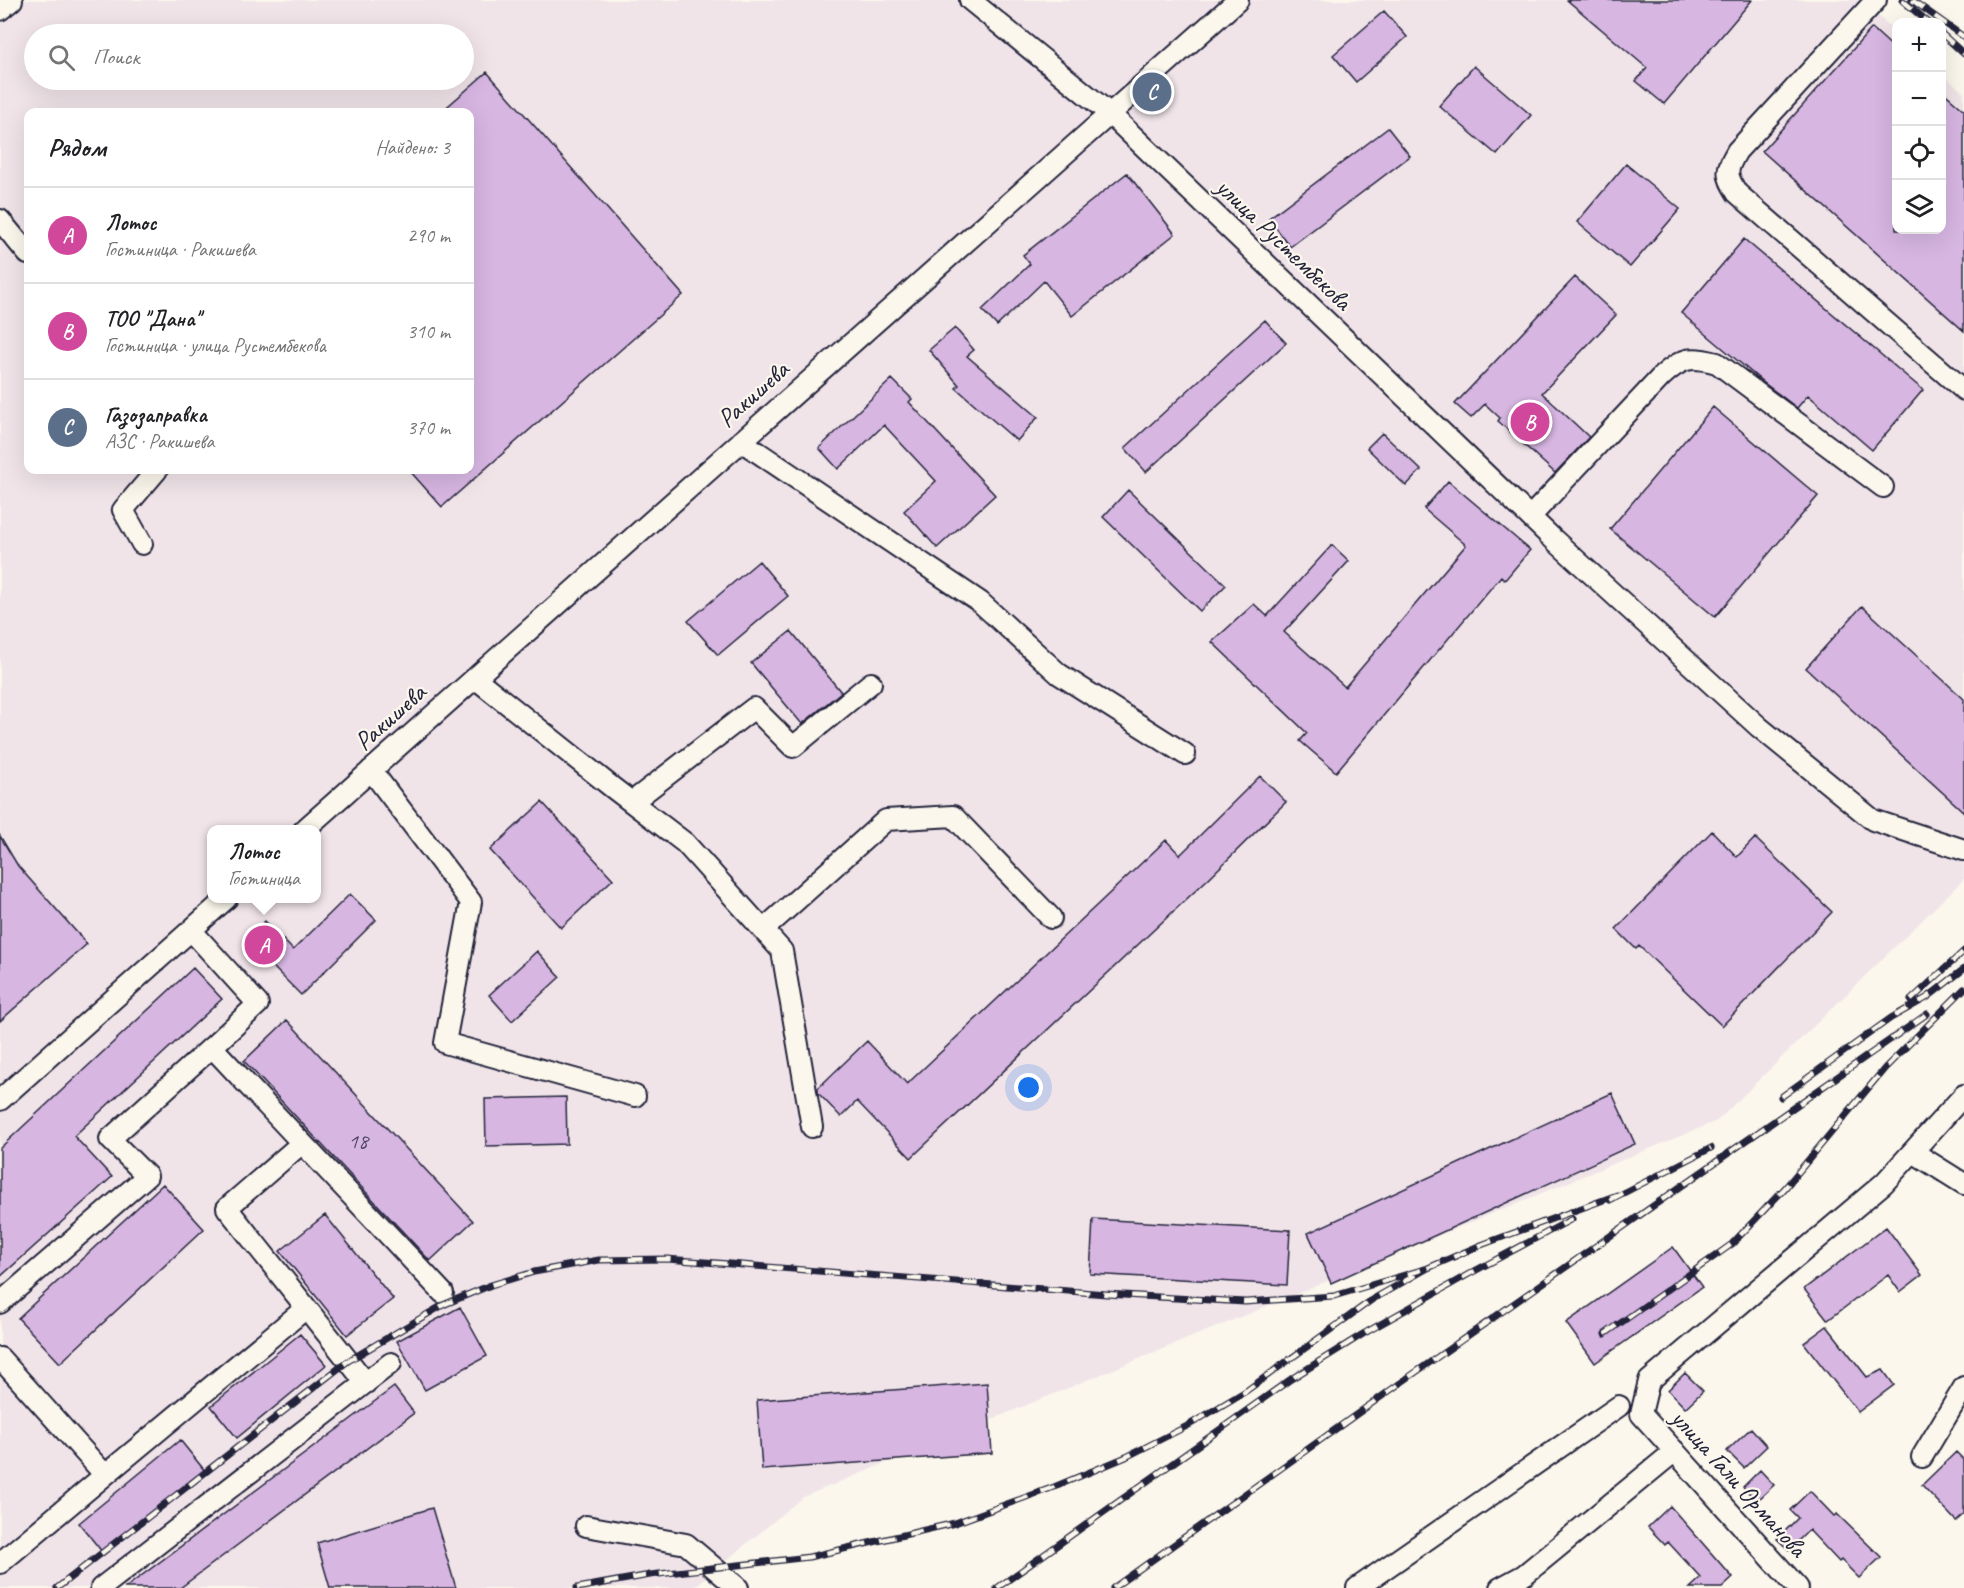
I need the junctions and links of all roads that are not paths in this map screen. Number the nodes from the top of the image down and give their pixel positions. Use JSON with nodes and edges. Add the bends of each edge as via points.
{"nodes":[{"id":1,"x":12,"y":0,"type":"edge"},
{"id":2,"x":970,"y":0,"type":"edge"},
{"id":3,"x":1238,"y":0,"type":"edge"},
{"id":4,"x":1875,"y":0,"type":"edge"},
{"id":5,"x":0,"y":10,"type":"edge"},
{"id":6,"x":1109,"y":113,"type":"junction"},
{"id":7,"x":0,"y":220,"type":"edge"},
{"id":8,"x":24,"y":249,"type":"edge"},
{"id":9,"x":1964,"y":390,"type":"edge"},
{"id":10,"x":741,"y":441,"type":"junction"},
{"id":11,"x":154,"y":474,"type":"edge"},
{"id":12,"x":1882,"y":486,"type":"dead end"},
{"id":13,"x":1530,"y":517,"type":"junction"},
{"id":14,"x":142,"y":544,"type":"dead end"},
{"id":15,"x":475,"y":678,"type":"junction"},
{"id":16,"x":871,"y":683,"type":"dead end"},
{"id":17,"x":1185,"y":754,"type":"dead end"},
{"id":18,"x":371,"y":770,"type":"junction"},
{"id":19,"x":632,"y":802,"type":"junction"},
{"id":20,"x":310,"y":825,"type":"edge"},
{"id":21,"x":1964,"y":850,"type":"edge"},
{"id":22,"x":221,"y":903,"type":"edge"},
{"id":23,"x":1051,"y":918,"type":"dead end"},
{"id":24,"x":191,"y":930,"type":"junction"},
{"id":25,"x":763,"y":930,"type":"junction"},
{"id":26,"x":213,"y":1047,"type":"junction"},
{"id":27,"x":1964,"y":1095,"type":"edge"},
{"id":28,"x":635,"y":1096,"type":"dead end"},
{"id":29,"x":0,"y":1100,"type":"edge"},
{"id":30,"x":812,"y":1127,"type":"dead end"},
{"id":31,"x":302,"y":1143,"type":"junction"},
{"id":32,"x":1913,"y":1152,"type":"junction"},
{"id":33,"x":1964,"y":1184,"type":"edge"},
{"id":34,"x":443,"y":1293,"type":"dead end"},
{"id":35,"x":0,"y":1303,"type":"edge"},
{"id":36,"x":306,"y":1308,"type":"junction"},
{"id":37,"x":0,"y":1358,"type":"edge"},
{"id":38,"x":391,"y":1363,"type":"dead end"},
{"id":39,"x":366,"y":1383,"type":"junction"},
{"id":40,"x":1964,"y":1387,"type":"edge"},
{"id":41,"x":1619,"y":1406,"type":"dead end"},
{"id":42,"x":1675,"y":1451,"type":"junction"},
{"id":43,"x":1922,"y":1457,"type":"dead end"},
{"id":44,"x":105,"y":1475,"type":"junction"},
{"id":45,"x":585,"y":1526,"type":"dead end"},
{"id":46,"x":0,"y":1563,"type":"edge"},
{"id":47,"x":1529,"y":1581,"type":"edge"},
{"id":48,"x":101,"y":1588,"type":"edge"},
{"id":49,"x":738,"y":1588,"type":"edge"},
{"id":50,"x":1357,"y":1588,"type":"edge"},
{"id":51,"x":1500,"y":1588,"type":"edge"},
{"id":52,"x":1798,"y":1588,"type":"edge"}],
"edges":[{"from":1,"to":5,"type":"street"},
{"from":2,"to":6,"type":"street","name":"улица Рустембекова"},
{"from":3,"to":6,"type":"street","name":"Ракишева"},
{"from":4,"to":9,"type":"street","via":[[1737,151],[1728,166],[1729,180],[1737,193]]},
{"from":6,"to":10,"type":"street","name":"Ракишева"},
{"from":6,"to":13,"type":"street","name":"улица Рустембекова"},
{"from":7,"to":8,"type":"street"},
{"from":10,"to":15,"type":"street","name":"Ракишева"},
{"from":10,"to":17,"type":"street","via":[[980,602],[1059,674]]},
{"from":11,"to":14,"type":"street","via":[[123,510]]},
{"from":12,"to":13,"type":"street","via":[[1717,363],[1696,357],[1675,365],[1662,376]]},
{"from":13,"to":21,"type":"street","name":"улица Рустембекова","via":[[1759,727],[1873,820]]},
{"from":15,"to":18,"type":"street","name":"Ракишева"},
{"from":15,"to":19,"type":"street"},
{"from":16,"to":19,"type":"street","via":[[793,747],[754,708]]},
{"from":18,"to":20,"type":"street","name":"Ракишева"},
{"from":18,"to":28,"type":"street","via":[[471,902],[445,1043]]},
{"from":19,"to":25,"type":"street","via":[[685,843]]},
{"from":22,"to":24,"type":"street"},
{"from":23,"to":25,"type":"street","via":[[953,816],[886,820]]},
{"from":24,"to":26,"type":"street","via":[[258,1004]]},
{"from":24,"to":29,"type":"street"},
{"from":25,"to":30,"type":"street","via":[[782,951]]},
{"from":26,"to":31,"type":"street"},
{"from":26,"to":35,"type":"street","via":[[110,1139],[147,1176]]},
{"from":27,"to":32,"type":"street"},
{"from":31,"to":34,"type":"street"},
{"from":31,"to":36,"type":"street","via":[[227,1208]]},
{"from":32,"to":33,"type":"street"},
{"from":32,"to":42,"type":"street","name":"улица Гали Орманова","via":[[1860,1205],[1649,1381],[1641,1414]]},
{"from":36,"to":39,"type":"street"},
{"from":36,"to":44,"type":"street"},
{"from":37,"to":44,"type":"street"},
{"from":38,"to":39,"type":"street"},
{"from":39,"to":48,"type":"street"},
{"from":40,"to":43,"type":"street"},
{"from":41,"to":50,"type":"street"},
{"from":42,"to":47,"type":"street"},
{"from":42,"to":52,"type":"street","name":"улица Гали Орманова"},
{"from":44,"to":46,"type":"street"},
{"from":45,"to":49,"type":"street","via":[[686,1544]]},
{"from":47,"to":51,"type":"street"}]}
